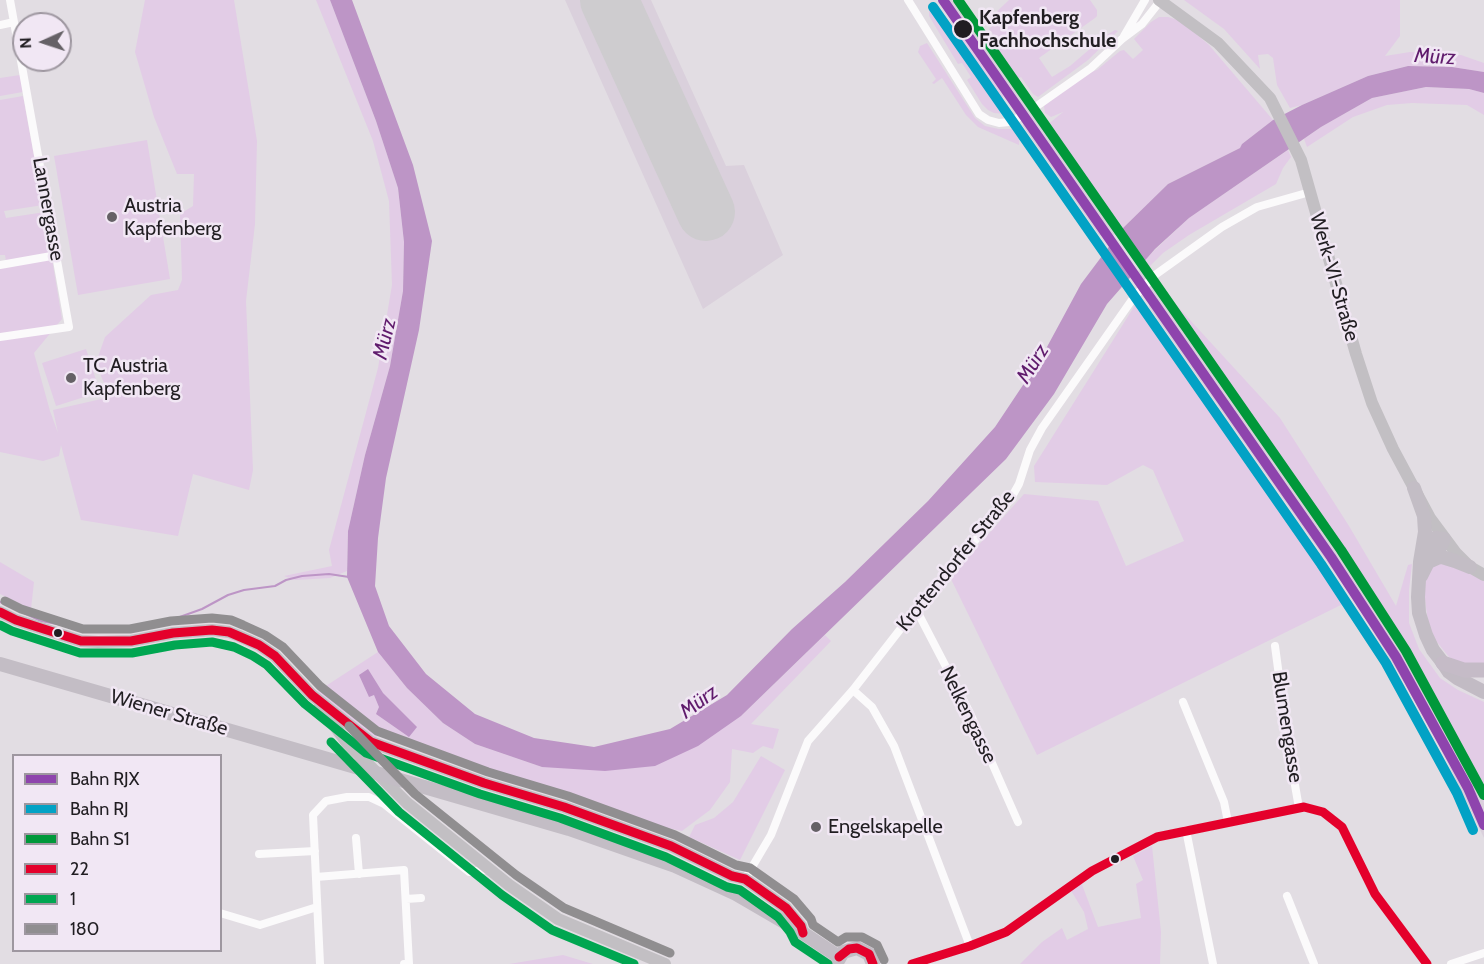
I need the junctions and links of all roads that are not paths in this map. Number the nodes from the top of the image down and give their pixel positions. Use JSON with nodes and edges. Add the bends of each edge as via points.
{"nodes":[{"id":1,"x":908,"y":0,"type":"edge"},
{"id":2,"x":1145,"y":0,"type":"edge"},
{"id":3,"x":1160,"y":0,"type":"edge"},
{"id":4,"x":1122,"y":39,"type":"junction"},
{"id":5,"x":23,"y":72,"type":"edge"},
{"id":6,"x":1034,"y":108,"type":"tunnel mouth"},
{"id":7,"x":1020,"y":117,"type":"tunnel mouth"},
{"id":8,"x":1310,"y":192,"type":"junction"},
{"id":9,"x":57,"y":255,"type":"junction"},
{"id":10,"x":0,"y":265,"type":"edge"},
{"id":11,"x":0,"y":337,"type":"edge"},
{"id":12,"x":1414,"y":488,"type":"junction"},
{"id":13,"x":1444,"y":539,"type":"junction"},
{"id":14,"x":1423,"y":548,"type":"junction"},
{"id":15,"x":1428,"y":562,"type":"junction"},
{"id":16,"x":1470,"y":567,"type":"junction"},
{"id":17,"x":1484,"y":575,"type":"edge"},
{"id":18,"x":1419,"y":580,"type":"junction"},
{"id":19,"x":916,"y":609,"type":"junction"},
{"id":20,"x":0,"y":612,"type":"edge"},
{"id":21,"x":1275,"y":646,"type":"dead end"},
{"id":22,"x":0,"y":663,"type":"edge"},
{"id":23,"x":1443,"y":663,"type":"junction"},
{"id":24,"x":1484,"y":670,"type":"edge"},
{"id":25,"x":852,"y":690,"type":"junction"},
{"id":26,"x":1484,"y":692,"type":"edge"},
{"id":27,"x":312,"y":695,"type":"junction"},
{"id":28,"x":1183,"y":702,"type":"dead end"},
{"id":29,"x":371,"y":742,"type":"junction"},
{"id":30,"x":364,"y":760,"type":"junction"},
{"id":31,"x":1299,"y":808,"type":"junction"},
{"id":32,"x":1018,"y":822,"type":"dead end"},
{"id":33,"x":1228,"y":822,"type":"junction"},
{"id":34,"x":1186,"y":830,"type":"junction"},
{"id":35,"x":356,"y":838,"type":"dead end"},
{"id":36,"x":315,"y":851,"type":"junction"},
{"id":37,"x":259,"y":854,"type":"dead end"},
{"id":38,"x":489,"y":869,"type":"junction"},
{"id":39,"x":359,"y":874,"type":"junction"},
{"id":40,"x":316,"y":877,"type":"junction"},
{"id":41,"x":745,"y":879,"type":"junction"},
{"id":42,"x":1287,"y":896,"type":"dead end"},
{"id":43,"x":421,"y":898,"type":"dead end"},
{"id":44,"x":406,"y":899,"type":"junction"},
{"id":45,"x":317,"y":907,"type":"junction"},
{"id":46,"x":222,"y":914,"type":"edge"},
{"id":47,"x":803,"y":933,"type":"junction"},
{"id":48,"x":970,"y":946,"type":"junction"},
{"id":49,"x":1484,"y":953,"type":"edge"},
{"id":50,"x":837,"y":960,"type":"edge"},
{"id":51,"x":320,"y":964,"type":"edge"},
{"id":52,"x":404,"y":964,"type":"edge"},
{"id":53,"x":665,"y":964,"type":"edge"},
{"id":54,"x":873,"y":964,"type":"edge"},
{"id":55,"x":912,"y":964,"type":"edge"},
{"id":56,"x":1213,"y":964,"type":"edge"},
{"id":57,"x":1314,"y":964,"type":"edge"},
{"id":58,"x":1427,"y":964,"type":"edge"},
{"id":59,"x":1451,"y":964,"type":"edge"}],
"edges":[{"from":1,"to":7,"type":"street","via":[[979,114],[999,123]]},
{"from":2,"to":4,"type":"street"},
{"from":3,"to":4,"type":"street","via":[[1146,20]]},
{"from":3,"to":8,"type":"main road","name":"Werk-VI-Straße","via":[[1218,42],[1270,98],[1301,160]]},
{"from":4,"to":6,"type":"street","via":[[1091,68]]},
{"from":5,"to":9,"type":"street","name":"Lannergasse"},
{"from":8,"to":12,"type":"main road","name":"Werk-VI-Straße","via":[[1372,403]]},
{"from":8,"to":19,"type":"street","name":"Krottendorfer Straße","via":[[1257,207],[1184,252],[1134,297],[1042,428],[1010,500]]},
{"from":9,"to":10,"type":"street"},
{"from":9,"to":11,"type":"street","name":"Lannergasse","via":[[69,327]]},
{"from":12,"to":13,"type":"main road","name":"Werk-VI-Straße"},
{"from":12,"to":14,"type":"main road","via":[[1424,516]]},
{"from":13,"to":14,"type":"main road","via":[[1436,538]]},
{"from":13,"to":15,"type":"main road"},
{"from":13,"to":16,"type":"main road","name":"Werk-VI-Straße"},
{"from":14,"to":18,"type":"main road"},
{"from":15,"to":16,"type":"main road","via":[[1442,557]]},
{"from":15,"to":18,"type":"main road"},
{"from":16,"to":17,"type":"main road","name":"Werk-VI-Straße"},
{"from":18,"to":23,"type":"main road","via":[[1422,624]]},
{"from":19,"to":25,"type":"street","name":"Krottendorfer Straße"},
{"from":19,"to":32,"type":"street","name":"Nelkengasse","via":[[970,713]]},
{"from":20,"to":27,"type":"main road","via":[[58,635],[98,642],[191,631],[229,632],[275,656]]},
{"from":21,"to":31,"type":"street","name":"Blumengasse"},
{"from":22,"to":47,"type":"main road","name":"Wiener Straße","via":[[568,829],[675,866],[736,894]]},
{"from":23,"to":24,"type":"highway","via":[[1464,670]]},
{"from":23,"to":26,"type":"highway","via":[[1457,678]]},
{"from":25,"to":41,"type":"street","name":"Krottendorfer Straße","via":[[808,741],[771,835]]},
{"from":25,"to":48,"type":"street","via":[[873,707],[894,746]]},
{"from":27,"to":29,"type":"main road"},
{"from":27,"to":30,"type":"main road"},
{"from":28,"to":33,"type":"street","via":[[1224,802]]},
{"from":29,"to":30,"type":"main road"},
{"from":29,"to":41,"type":"main road","via":[[671,846]]},
{"from":30,"to":38,"type":"main road","via":[[407,803]]},
{"from":31,"to":33,"type":"street"},
{"from":31,"to":58,"type":"street","via":[[1323,812],[1342,827],[1375,894]]},
{"from":33,"to":34,"type":"street"},
{"from":34,"to":48,"type":"street","via":[[1157,837],[1115,859],[1010,930]]},
{"from":34,"to":56,"type":"street"},
{"from":35,"to":39,"type":"street"},
{"from":36,"to":37,"type":"street"},
{"from":36,"to":38,"type":"street","via":[[313,815],[326,801],[369,797],[384,804],[469,872]]},
{"from":36,"to":40,"type":"street"},
{"from":38,"to":53,"type":"main road","via":[[558,919]]},
{"from":39,"to":40,"type":"street"},
{"from":39,"to":44,"type":"street","via":[[404,870]]},
{"from":40,"to":45,"type":"street"},
{"from":41,"to":47,"type":"main road","via":[[786,908]]},
{"from":42,"to":57,"type":"street"},
{"from":43,"to":44,"type":"street"},
{"from":44,"to":52,"type":"street","via":[[409,964]]},
{"from":45,"to":46,"type":"street","via":[[260,926]]},
{"from":45,"to":51,"type":"street"},
{"from":47,"to":50,"type":"main road"},
{"from":48,"to":55,"type":"street"},
{"from":49,"to":59,"type":"street"},
{"from":50,"to":54,"type":"main road","via":[[856,948],[869,954]]}]}
